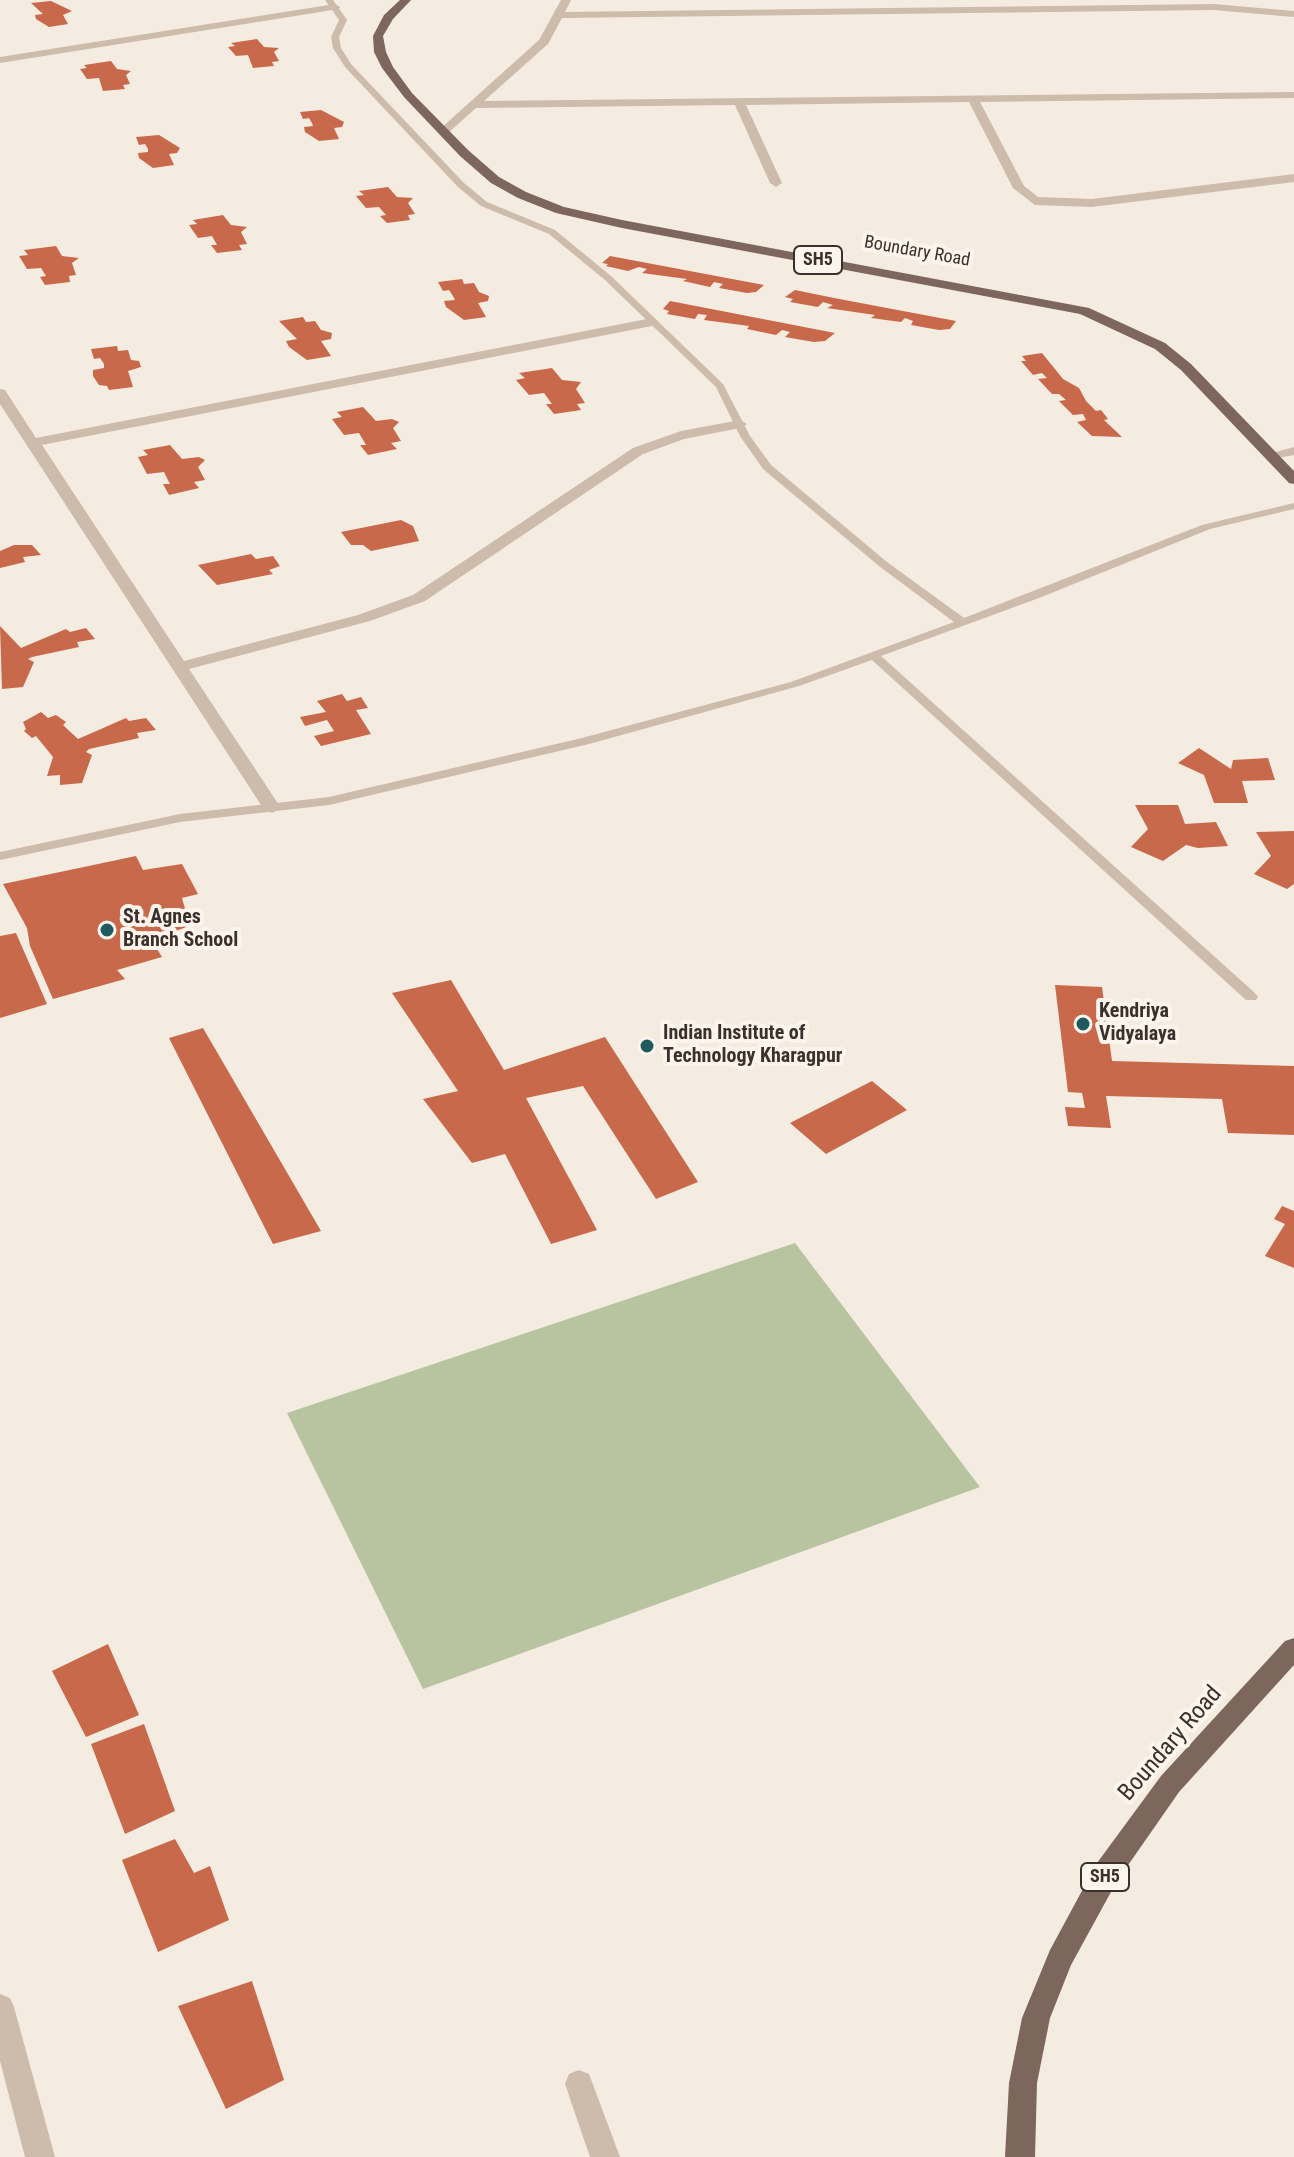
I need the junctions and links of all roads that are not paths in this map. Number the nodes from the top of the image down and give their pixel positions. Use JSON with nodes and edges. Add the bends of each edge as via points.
{"nodes":[{"id":1,"x":406,"y":0,"type":"edge"},
{"id":2,"x":566,"y":0,"type":"edge"},
{"id":3,"x":1291,"y":0,"type":"edge"},
{"id":4,"x":332,"y":3,"type":"edge"},
{"id":5,"x":1294,"y":6,"type":"edge"},
{"id":6,"x":1294,"y":14,"type":"edge"},
{"id":7,"x":558,"y":15,"type":"junction"},
{"id":8,"x":0,"y":60,"type":"edge"},
{"id":9,"x":1294,"y":95,"type":"edge"},
{"id":10,"x":973,"y":99,"type":"junction"},
{"id":11,"x":739,"y":102,"type":"junction"},
{"id":12,"x":473,"y":105,"type":"junction"},
{"id":13,"x":444,"y":131,"type":"junction"},
{"id":14,"x":1294,"y":178,"type":"edge"},
{"id":15,"x":776,"y":183,"type":"dead end"},
{"id":16,"x":652,"y":322,"type":"junction"},
{"id":17,"x":0,"y":393,"type":"edge"},
{"id":18,"x":740,"y":424,"type":"junction"},
{"id":19,"x":31,"y":443,"type":"junction"},
{"id":20,"x":1294,"y":451,"type":"edge"},
{"id":21,"x":1272,"y":455,"type":"junction"},
{"id":22,"x":1294,"y":480,"type":"edge"},
{"id":23,"x":1294,"y":506,"type":"edge"},
{"id":24,"x":963,"y":623,"type":"junction"},
{"id":25,"x":874,"y":656,"type":"junction"},
{"id":26,"x":179,"y":667,"type":"junction"},
{"id":27,"x":272,"y":808,"type":"junction"},
{"id":28,"x":0,"y":856,"type":"edge"},
{"id":29,"x":1251,"y":997,"type":"dead end"},
{"id":30,"x":1294,"y":1648,"type":"edge"},
{"id":31,"x":0,"y":2007,"type":"edge"},
{"id":32,"x":579,"y":2084,"type":"dead end"},
{"id":33,"x":40,"y":2157,"type":"edge"},
{"id":34,"x":605,"y":2157,"type":"edge"},
{"id":35,"x":1020,"y":2157,"type":"edge"}],
"edges":[{"from":1,"to":13,"type":"main road","name":"Boundary Road","number":"SH5","via":[[378,36],[380,52],[408,95]]},
{"from":2,"to":7,"type":"street"},
{"from":3,"to":5,"type":"street"},
{"from":4,"to":8,"type":"street"},
{"from":4,"to":16,"type":"lane","via":[[343,20],[335,37],[337,48],[348,65],[461,185],[484,204],[565,241]]},
{"from":6,"to":7,"type":"street","via":[[1214,7]]},
{"from":7,"to":12,"type":"street","via":[[544,42]]},
{"from":9,"to":10,"type":"street"},
{"from":10,"to":11,"type":"street"},
{"from":10,"to":14,"type":"street","via":[[1019,188],[1035,201],[1092,203]]},
{"from":11,"to":12,"type":"street"},
{"from":11,"to":15,"type":"street"},
{"from":12,"to":13,"type":"street"},
{"from":13,"to":21,"type":"main road","name":"Boundary Road","number":"SH5","via":[[495,180],[560,210],[1084,311],[1160,346],[1206,385]]},
{"from":16,"to":18,"type":"lane","via":[[720,386]]},
{"from":16,"to":19,"type":"street"},
{"from":17,"to":19,"type":"street"},
{"from":18,"to":24,"type":"lane","via":[[767,467]]},
{"from":18,"to":26,"type":"street","via":[[681,435],[638,451],[419,598],[364,618]]},
{"from":19,"to":26,"type":"street"},
{"from":20,"to":21,"type":"street"},
{"from":21,"to":22,"type":"main road","name":"Boundary Road","number":"SH5"},
{"from":23,"to":24,"type":"lane","via":[[1206,527]]},
{"from":24,"to":25,"type":"lane"},
{"from":25,"to":27,"type":"lane","via":[[795,684],[570,744],[329,801]]},
{"from":25,"to":29,"type":"lane"},
{"from":26,"to":27,"type":"street"},
{"from":27,"to":28,"type":"lane","via":[[180,818]]},
{"from":30,"to":35,"type":"main road","name":"Boundary Road","number":"SH5","via":[[1170,1784],[1107,1872],[1060,1959],[1036,2018],[1023,2083]]},
{"from":31,"to":33,"type":"street"},
{"from":32,"to":34,"type":"street"}]}
